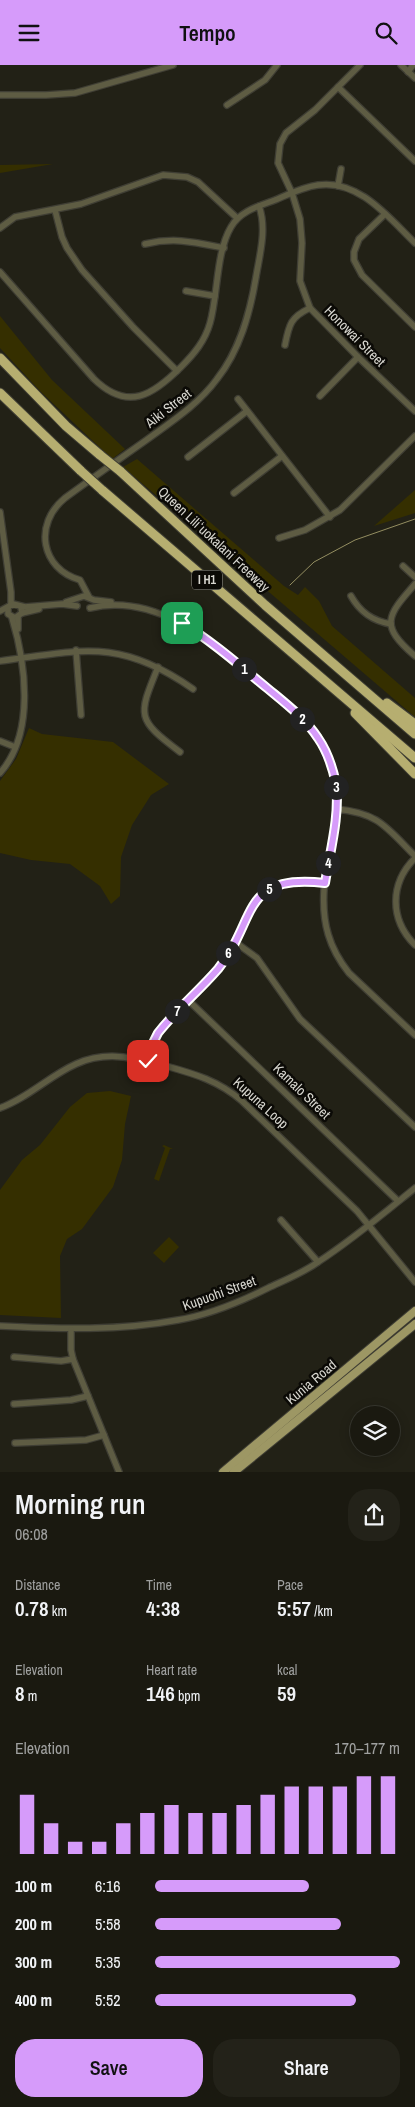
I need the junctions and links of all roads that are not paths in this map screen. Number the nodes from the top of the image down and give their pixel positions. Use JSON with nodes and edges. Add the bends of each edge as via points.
{"nodes":[{"id":1,"x":173,"y":65,"type":"edge"},
{"id":2,"x":277,"y":65,"type":"edge"},
{"id":3,"x":360,"y":65,"type":"edge"},
{"id":4,"x":401,"y":65,"type":"edge"},
{"id":5,"x":413,"y":65,"type":"edge"},
{"id":6,"x":408,"y":71,"type":"junction"},
{"id":7,"x":415,"y":78,"type":"edge"},
{"id":8,"x":338,"y":87,"type":"junction"},
{"id":9,"x":0,"y":95,"type":"edge"},
{"id":10,"x":227,"y":105,"type":"dead end"},
{"id":11,"x":415,"y":161,"type":"edge"},
{"id":12,"x":340,"y":169,"type":"dead end"},
{"id":13,"x":190,"y":170,"type":"dead end"},
{"id":14,"x":187,"y":177,"type":"junction"},
{"id":15,"x":338,"y":186,"type":"junction"},
{"id":16,"x":292,"y":193,"type":"junction"},
{"id":17,"x":259,"y":206,"type":"junction"},
{"id":18,"x":56,"y":210,"type":"junction"},
{"id":19,"x":385,"y":213,"type":"junction"},
{"id":20,"x":237,"y":218,"type":"junction"},
{"id":21,"x":0,"y":228,"type":"edge"},
{"id":22,"x":415,"y":243,"type":"edge"},
{"id":23,"x":145,"y":244,"type":"dead end"},
{"id":24,"x":224,"y":248,"type":"junction"},
{"id":25,"x":0,"y":272,"type":"edge"},
{"id":26,"x":186,"y":291,"type":"dead end"},
{"id":27,"x":215,"y":296,"type":"junction"},
{"id":28,"x":310,"y":308,"type":"junction"},
{"id":29,"x":415,"y":327,"type":"edge"},
{"id":30,"x":285,"y":345,"type":"dead end"},
{"id":31,"x":358,"y":357,"type":"junction"},
{"id":32,"x":0,"y":358,"type":"edge"},
{"id":33,"x":177,"y":371,"type":"junction"},
{"id":34,"x":0,"y":393,"type":"edge"},
{"id":35,"x":320,"y":395,"type":"dead end"},
{"id":36,"x":128,"y":398,"type":"junction"},
{"id":37,"x":238,"y":399,"type":"dead end"},
{"id":38,"x":128,"y":405,"type":"dead end"},
{"id":39,"x":247,"y":411,"type":"junction"},
{"id":40,"x":415,"y":411,"type":"edge"},
{"id":41,"x":415,"y":436,"type":"edge"},
{"id":42,"x":282,"y":456,"type":"junction"},
{"id":43,"x":188,"y":457,"type":"dead end"},
{"id":44,"x":234,"y":493,"type":"dead end"},
{"id":45,"x":0,"y":511,"type":"edge"},
{"id":46,"x":330,"y":517,"type":"junction"},
{"id":47,"x":279,"y":539,"type":"dead end"},
{"id":48,"x":403,"y":566,"type":"dead end"},
{"id":49,"x":415,"y":577,"type":"edge"},
{"id":50,"x":78,"y":579,"type":"junction"},
{"id":51,"x":415,"y":584,"type":"edge"},
{"id":52,"x":351,"y":595,"type":"dead end"},
{"id":53,"x":90,"y":598,"type":"junction"},
{"id":54,"x":79,"y":600,"type":"junction"},
{"id":55,"x":118,"y":604,"type":"junction"},
{"id":56,"x":90,"y":608,"type":"junction"},
{"id":57,"x":0,"y":611,"type":"edge"},
{"id":58,"x":14,"y":611,"type":"junction"},
{"id":59,"x":0,"y":615,"type":"edge"},
{"id":60,"x":390,"y":624,"type":"junction"},
{"id":61,"x":310,"y":643,"type":"junction"},
{"id":62,"x":76,"y":650,"type":"junction"},
{"id":63,"x":415,"y":656,"type":"edge"},
{"id":64,"x":21,"y":658,"type":"junction"},
{"id":65,"x":0,"y":661,"type":"edge"},
{"id":66,"x":158,"y":667,"type":"junction"},
{"id":67,"x":313,"y":670,"type":"junction"},
{"id":68,"x":193,"y":689,"type":"dead end"},
{"id":69,"x":81,"y":715,"type":"dead end"},
{"id":70,"x":415,"y":724,"type":"edge"},
{"id":71,"x":415,"y":734,"type":"edge"},
{"id":72,"x":0,"y":741,"type":"edge"},
{"id":73,"x":15,"y":747,"type":"junction"},
{"id":74,"x":180,"y":752,"type":"dead end"},
{"id":75,"x":415,"y":758,"type":"edge"},
{"id":76,"x":0,"y":773,"type":"edge"},
{"id":77,"x":415,"y":774,"type":"edge"},
{"id":78,"x":336,"y":809,"type":"junction"},
{"id":79,"x":415,"y":857,"type":"edge"},
{"id":80,"x":325,"y":883,"type":"junction"},
{"id":81,"x":235,"y":941,"type":"junction"},
{"id":82,"x":413,"y":943,"type":"edge"},
{"id":83,"x":188,"y":1000,"type":"junction"},
{"id":84,"x":415,"y":1035,"type":"edge"},
{"id":85,"x":148,"y":1061,"type":"junction"},
{"id":86,"x":0,"y":1108,"type":"edge"},
{"id":87,"x":415,"y":1127,"type":"edge"},
{"id":88,"x":415,"y":1188,"type":"edge"},
{"id":89,"x":398,"y":1201,"type":"junction"},
{"id":90,"x":282,"y":1220,"type":"dead end"},
{"id":91,"x":369,"y":1224,"type":"junction"},
{"id":92,"x":318,"y":1262,"type":"junction"},
{"id":93,"x":415,"y":1282,"type":"edge"},
{"id":94,"x":415,"y":1311,"type":"edge"},
{"id":95,"x":415,"y":1324,"type":"edge"},
{"id":96,"x":0,"y":1326,"type":"edge"},
{"id":97,"x":71,"y":1330,"type":"junction"},
{"id":98,"x":14,"y":1357,"type":"dead end"},
{"id":99,"x":73,"y":1359,"type":"junction"},
{"id":100,"x":88,"y":1396,"type":"junction"},
{"id":101,"x":14,"y":1404,"type":"dead end"},
{"id":102,"x":104,"y":1435,"type":"junction"},
{"id":103,"x":15,"y":1443,"type":"dead end"},
{"id":104,"x":119,"y":1472,"type":"edge"},
{"id":105,"x":223,"y":1472,"type":"edge"},
{"id":106,"x":234,"y":1472,"type":"edge"}],
"edges":[{"from":1,"to":9,"type":"street","via":[[75,93]]},
{"from":2,"to":10,"type":"street","via":[[265,80]]},
{"from":3,"to":8,"type":"street","name":"Honowai Street"},
{"from":4,"to":6,"type":"street"},
{"from":5,"to":6,"type":"street"},
{"from":6,"to":7,"type":"street"},
{"from":8,"to":11,"type":"street"},
{"from":8,"to":16,"type":"street","name":"Honowai Street","via":[[290,129],[280,144],[278,163]]},
{"from":12,"to":15,"type":"street"},
{"from":13,"to":14,"type":"street"},
{"from":14,"to":18,"type":"street","via":[[158,177]]},
{"from":14,"to":20,"type":"street","via":[[209,191]]},
{"from":15,"to":16,"type":"street","via":[[319,184]]},
{"from":15,"to":19,"type":"street","via":[[367,198]]},
{"from":16,"to":17,"type":"street"},
{"from":16,"to":28,"type":"street","name":"Honowai Street","via":[[301,231],[300,281]]},
{"from":17,"to":20,"type":"street"},
{"from":17,"to":50,"type":"street","name":"Aiki Street","via":[[263,222],[262,242],[250,312],[234,352],[218,378],[207,393],[183,414],[64,499],[49,516],[45,532],[49,554],[62,571]]},
{"from":18,"to":21,"type":"street","via":[[15,217]]},
{"from":18,"to":33,"type":"street","via":[[62,237],[82,270]]},
{"from":19,"to":22,"type":"street"},
{"from":19,"to":29,"type":"street","via":[[359,239],[354,260],[362,275]]},
{"from":20,"to":24,"type":"street","via":[[226,236]]},
{"from":23,"to":24,"type":"street","via":[[164,239]]},
{"from":24,"to":27,"type":"street"},
{"from":25,"to":36,"type":"street","via":[[94,379],[117,396]]},
{"from":26,"to":27,"type":"street"},
{"from":27,"to":33,"type":"street","via":[[205,336],[194,354]]},
{"from":28,"to":30,"type":"street","via":[[290,323]]},
{"from":28,"to":31,"type":"street","name":"Honowai Street"},
{"from":31,"to":35,"type":"street"},
{"from":31,"to":40,"type":"street","name":"Honowai Street"},
{"from":32,"to":61,"type":"highway","name":"Queen Liliʻuokalani Freeway","number":"I H1","bridge":true,"via":[[66,426]]},
{"from":33,"to":36,"type":"street","via":[[158,389]]},
{"from":34,"to":67,"type":"highway","number":"I H1","bridge":true,"via":[[102,490]]},
{"from":36,"to":38,"type":"street"},
{"from":37,"to":39,"type":"street"},
{"from":39,"to":42,"type":"street"},
{"from":39,"to":43,"type":"street"},
{"from":41,"to":46,"type":"street"},
{"from":42,"to":44,"type":"street"},
{"from":42,"to":46,"type":"street"},
{"from":45,"to":58,"type":"street"},
{"from":46,"to":47,"type":"street","via":[[305,531]]},
{"from":48,"to":49,"type":"street"},
{"from":50,"to":53,"type":"street","name":"Aiki Street"},
{"from":50,"to":54,"type":"street","via":[[81,588]]},
{"from":51,"to":60,"type":"street","via":[[393,611]]},
{"from":52,"to":60,"type":"street","via":[[371,619]]},
{"from":53,"to":54,"type":"street"},
{"from":53,"to":55,"type":"street"},
{"from":53,"to":56,"type":"street"},
{"from":54,"to":56,"type":"street","via":[[82,610]]},
{"from":54,"to":58,"type":"street"},
{"from":55,"to":56,"type":"street"},
{"from":55,"to":78,"type":"street","via":[[154,612],[207,638],[298,715],[327,753],[336,785]]},
{"from":57,"to":58,"type":"street"},
{"from":58,"to":59,"type":"street"},
{"from":58,"to":64,"type":"street"},
{"from":60,"to":63,"type":"street","via":[[395,636]]},
{"from":61,"to":70,"type":"highway"},
{"from":61,"to":71,"type":"highway","name":"Queen Liliʻuokalani Freeway","number":"I H1"},
{"from":62,"to":64,"type":"street"},
{"from":62,"to":66,"type":"street","via":[[118,653]]},
{"from":62,"to":69,"type":"street"},
{"from":64,"to":65,"type":"street"},
{"from":64,"to":73,"type":"street","via":[[25,708]]},
{"from":66,"to":68,"type":"street"},
{"from":66,"to":74,"type":"street","via":[[144,700],[145,715],[154,732]]},
{"from":67,"to":75,"type":"highway","number":"I H1"},
{"from":67,"to":77,"type":"highway"},
{"from":72,"to":73,"type":"street"},
{"from":73,"to":76,"type":"street"},
{"from":78,"to":79,"type":"street","via":[[371,816]]},
{"from":78,"to":80,"type":"street"},
{"from":79,"to":82,"type":"street","via":[[403,872],[395,896],[398,920]]},
{"from":80,"to":81,"type":"street","via":[[292,881],[267,891],[248,911]]},
{"from":80,"to":84,"type":"street","via":[[324,920],[340,962]]},
{"from":81,"to":83,"type":"street","via":[[219,967]]},
{"from":81,"to":87,"type":"street","via":[[257,958],[300,1019]]},
{"from":83,"to":85,"type":"street","via":[[158,1033]]},
{"from":83,"to":89,"type":"street","name":"Kamalo Street"},
{"from":85,"to":86,"type":"street","name":"Kupuna Loop","via":[[117,1055],[83,1061]]},
{"from":85,"to":91,"type":"street","name":"Kupuna Loop","via":[[200,1075],[231,1091]]},
{"from":88,"to":89,"type":"street","name":"Kupuohi Street"},
{"from":89,"to":91,"type":"street","name":"Kupuohi Street"},
{"from":90,"to":92,"type":"street"},
{"from":91,"to":92,"type":"street","name":"Kupuohi Street"},
{"from":91,"to":93,"type":"street","name":"Kupuna Loop"},
{"from":92,"to":97,"type":"street","name":"Kupuohi Street","via":[[245,1299],[201,1314],[128,1327]]},
{"from":94,"to":105,"type":"main road","name":"Kunia Road"},
{"from":95,"to":106,"type":"main road","name":"Kunia Road"},
{"from":96,"to":97,"type":"street","name":"Kupuohi Street"},
{"from":97,"to":99,"type":"street"},
{"from":98,"to":99,"type":"street"},
{"from":99,"to":100,"type":"street"},
{"from":100,"to":101,"type":"street"},
{"from":100,"to":102,"type":"street"},
{"from":102,"to":103,"type":"street","via":[[91,1440]]},
{"from":102,"to":104,"type":"street"}]}
